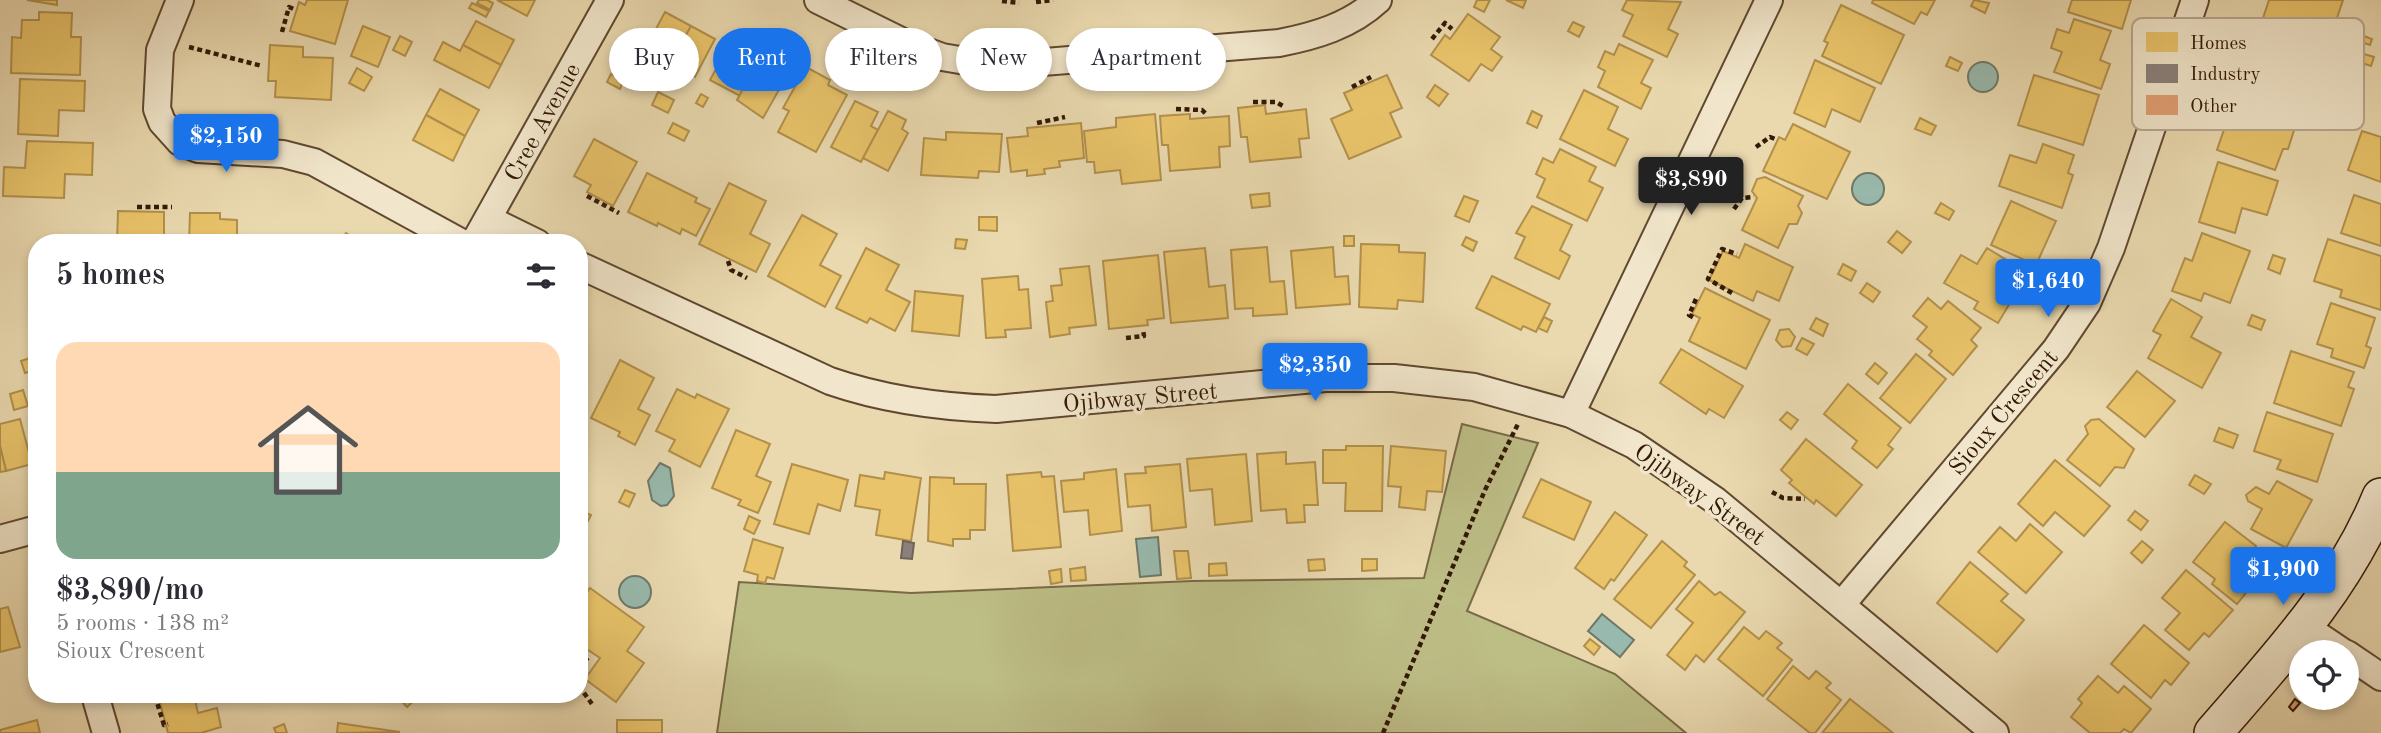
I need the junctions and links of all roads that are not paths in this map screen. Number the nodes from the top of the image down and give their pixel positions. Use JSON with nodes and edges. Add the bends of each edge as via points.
{"nodes":[{"id":1,"x":180,"y":0,"type":"edge"},
{"id":2,"x":610,"y":0,"type":"edge"},
{"id":3,"x":818,"y":0,"type":"edge"},
{"id":4,"x":1378,"y":0,"type":"edge"},
{"id":5,"x":1769,"y":0,"type":"edge"},
{"id":6,"x":2195,"y":0,"type":"edge"},
{"id":7,"x":2189,"y":18,"type":"edge"},
{"id":8,"x":2151,"y":130,"type":"edge"},
{"id":9,"x":488,"y":219,"type":"junction"},
{"id":10,"x":446,"y":234,"type":"edge"},
{"id":11,"x":479,"y":234,"type":"edge"},
{"id":12,"x":519,"y":234,"type":"edge"},
{"id":13,"x":588,"y":269,"type":"edge"},
{"id":14,"x":1571,"y":414,"type":"junction"},
{"id":15,"x":2381,"y":497,"type":"edge"},
{"id":16,"x":28,"y":531,"type":"edge"},
{"id":17,"x":0,"y":539,"type":"edge"},
{"id":18,"x":1842,"y":604,"type":"junction"},
{"id":19,"x":2304,"y":626,"type":"junction"},
{"id":20,"x":2324,"y":640,"type":"edge"},
{"id":21,"x":2359,"y":663,"type":"edge"},
{"id":22,"x":2381,"y":677,"type":"edge"},
{"id":23,"x":98,"y":703,"type":"edge"},
{"id":24,"x":106,"y":733,"type":"edge"},
{"id":25,"x":1996,"y":733,"type":"edge"},
{"id":26,"x":2213,"y":733,"type":"edge"}],
"edges":[{"from":1,"to":10,"type":"street","via":[[160,50],[157,109],[180,142],[198,149],[283,154],[314,162]]},
{"from":2,"to":9,"type":"street","name":"Cree Avenue"},
{"from":3,"to":4,"type":"street","via":[[906,44],[942,57],[995,66],[1279,43],[1324,32]]},
{"from":5,"to":14,"type":"street"},
{"from":6,"to":7,"type":"street","name":"Sioux Crescent"},
{"from":8,"to":18,"type":"street","name":"Sioux Crescent","via":[[2118,230],[2081,313],[2056,349]]},
{"from":9,"to":11,"type":"street","name":"Cree Avenue"},
{"from":9,"to":12,"type":"street"},
{"from":13,"to":14,"type":"street","name":"Ojibway Street","via":[[830,381],[869,394],[945,407],[996,409],[1325,379],[1394,378],[1474,387]]},
{"from":14,"to":18,"type":"street","name":"Ojibway Street","via":[[1671,467]]},
{"from":15,"to":19,"type":"main road","via":[[2355,552]]},
{"from":16,"to":17,"type":"street"},
{"from":18,"to":25,"type":"street","name":"Ojibway Street"},
{"from":19,"to":20,"type":"street"},
{"from":19,"to":26,"type":"main road"},
{"from":21,"to":22,"type":"street"},
{"from":23,"to":24,"type":"street"}]}
